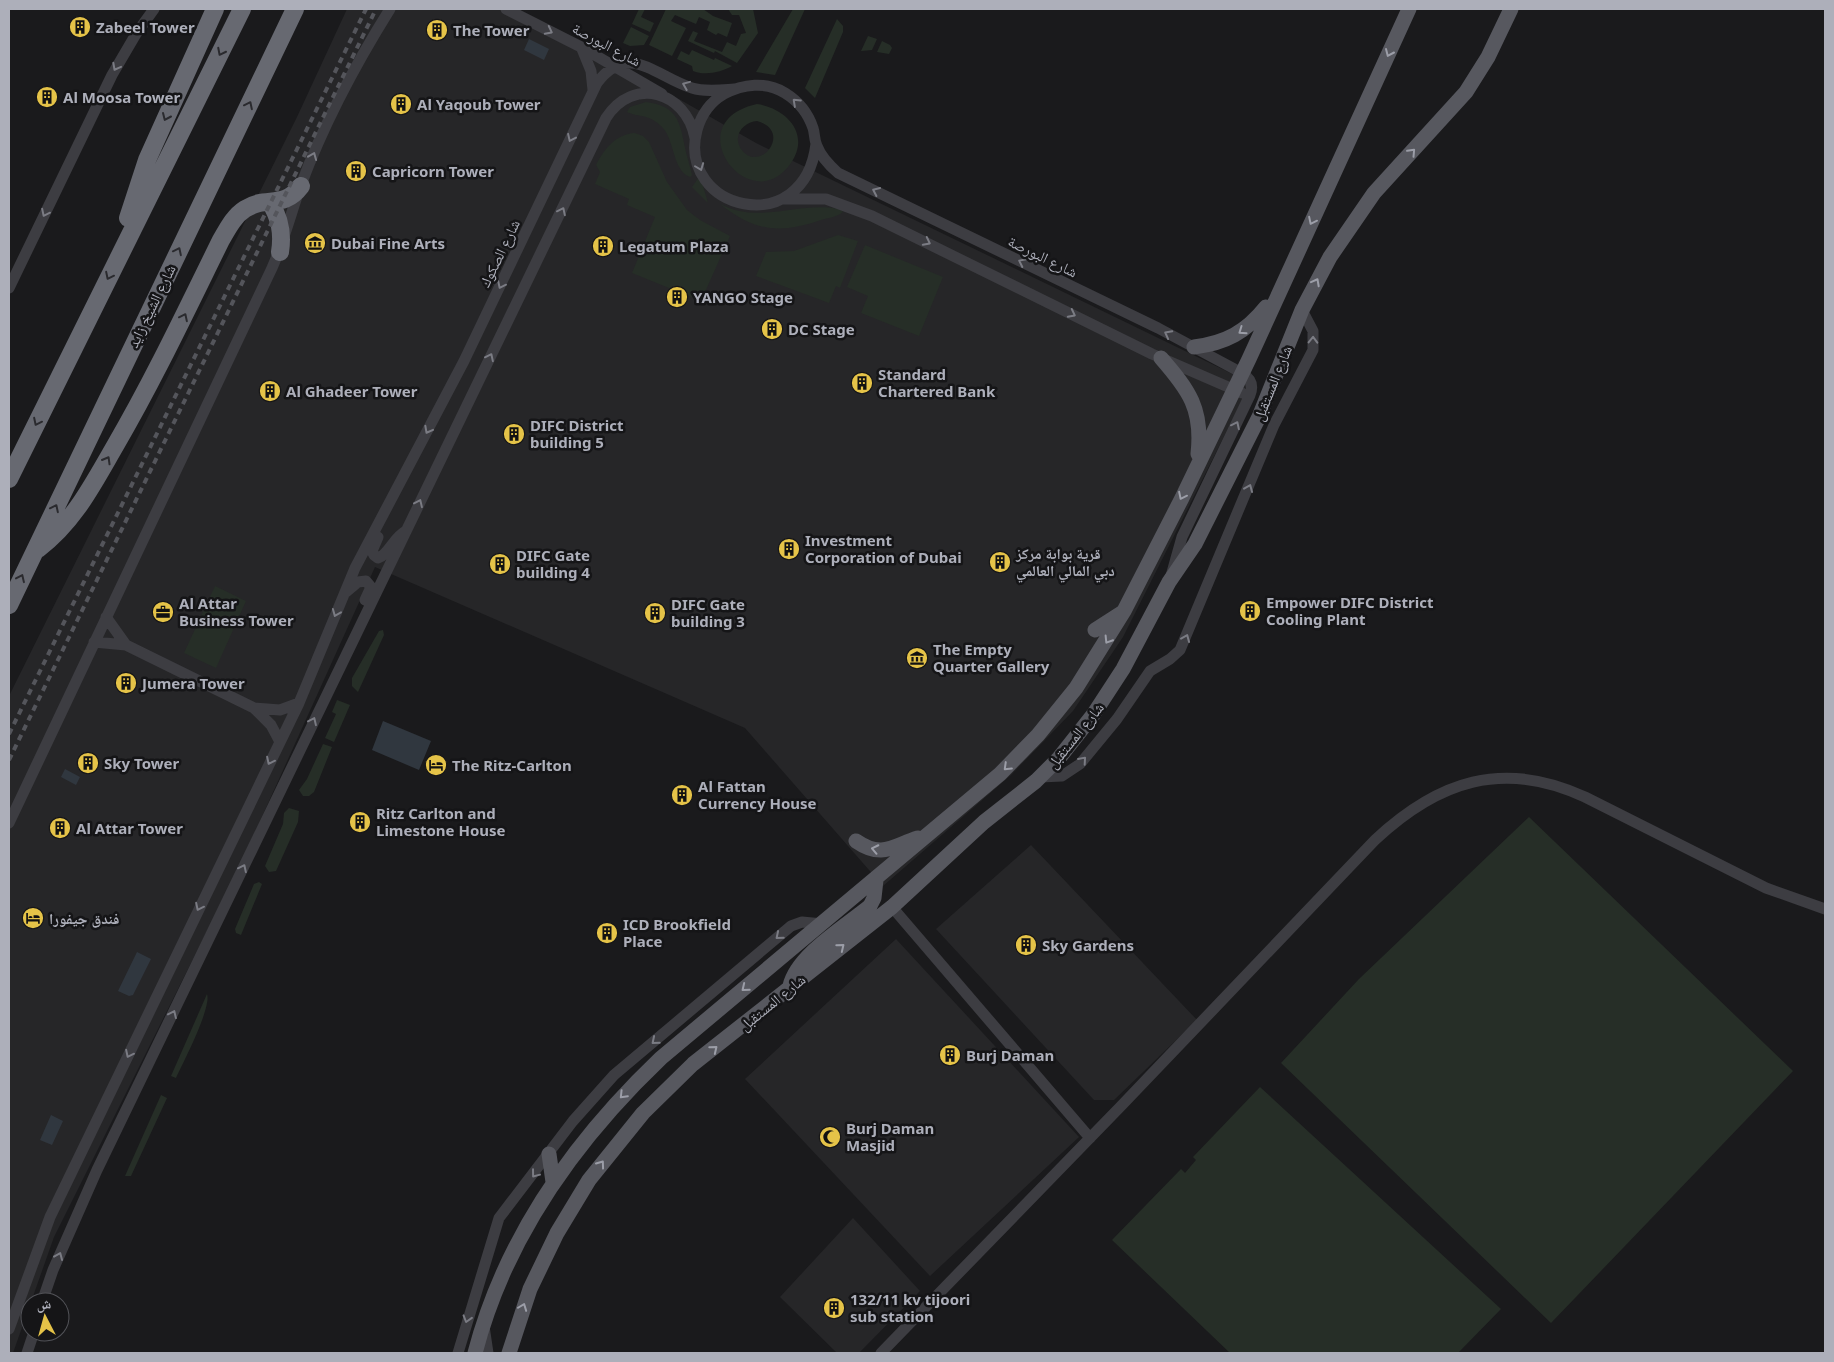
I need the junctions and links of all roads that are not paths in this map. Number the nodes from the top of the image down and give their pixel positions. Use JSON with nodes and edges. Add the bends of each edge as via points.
{"nodes":[{"id":1,"x":154,"y":9,"type":"edge"},
{"id":2,"x":215,"y":9,"type":"edge"},
{"id":3,"x":242,"y":9,"type":"edge"},
{"id":4,"x":295,"y":9,"type":"edge"},
{"id":5,"x":390,"y":9,"type":"edge"},
{"id":6,"x":506,"y":9,"type":"edge"},
{"id":7,"x":1409,"y":9,"type":"edge"},
{"id":8,"x":1511,"y":9,"type":"edge"},
{"id":9,"x":581,"y":47,"type":"junction"},
{"id":10,"x":614,"y":66,"type":"junction"},
{"id":11,"x":734,"y":89,"type":"junction"},
{"id":12,"x":593,"y":92,"type":"junction"},
{"id":13,"x":665,"y":96,"type":"junction"},
{"id":14,"x":695,"y":138,"type":"junction"},
{"id":15,"x":816,"y":144,"type":"junction"},
{"id":16,"x":301,"y":186,"type":"junction"},
{"id":17,"x":782,"y":199,"type":"junction"},
{"id":18,"x":270,"y":202,"type":"junction"},
{"id":19,"x":122,"y":248,"type":"junction"},
{"id":20,"x":280,"y":252,"type":"junction"},
{"id":21,"x":9,"y":288,"type":"edge"},
{"id":22,"x":1276,"y":297,"type":"junction"},
{"id":23,"x":1302,"y":310,"type":"junction"},
{"id":24,"x":1194,"y":347,"type":"junction"},
{"id":25,"x":1161,"y":358,"type":"junction"},
{"id":26,"x":1242,"y":373,"type":"junction"},
{"id":27,"x":1234,"y":389,"type":"junction"},
{"id":28,"x":1270,"y":391,"type":"junction"},
{"id":29,"x":1250,"y":395,"type":"junction"},
{"id":30,"x":1196,"y":467,"type":"junction"},
{"id":31,"x":404,"y":474,"type":"junction"},
{"id":32,"x":9,"y":479,"type":"edge"},
{"id":33,"x":407,"y":531,"type":"junction"},
{"id":34,"x":34,"y":552,"type":"junction"},
{"id":35,"x":1170,"y":582,"type":"junction"},
{"id":36,"x":344,"y":594,"type":"junction"},
{"id":37,"x":9,"y":605,"type":"edge"},
{"id":38,"x":1124,"y":612,"type":"junction"},
{"id":39,"x":106,"y":617,"type":"junction"},
{"id":40,"x":359,"y":626,"type":"junction"},
{"id":41,"x":1094,"y":630,"type":"dead end"},
{"id":42,"x":94,"y":642,"type":"junction"},
{"id":43,"x":126,"y":645,"type":"junction"},
{"id":44,"x":300,"y":703,"type":"junction"},
{"id":45,"x":254,"y":708,"type":"junction"},
{"id":46,"x":280,"y":742,"type":"junction"},
{"id":47,"x":1040,"y":777,"type":"junction"},
{"id":48,"x":9,"y":823,"type":"edge"},
{"id":49,"x":927,"y":836,"type":"junction"},
{"id":50,"x":856,"y":841,"type":"dead end"},
{"id":51,"x":876,"y":880,"type":"junction"},
{"id":52,"x":892,"y":906,"type":"junction"},
{"id":53,"x":1825,"y":910,"type":"edge"},
{"id":54,"x":823,"y":924,"type":"junction"},
{"id":55,"x":790,"y":988,"type":"junction"},
{"id":56,"x":1090,"y":1138,"type":"junction"},
{"id":57,"x":549,"y":1154,"type":"junction"},
{"id":58,"x":553,"y":1182,"type":"junction"},
{"id":59,"x":22,"y":1292,"type":"edge"},
{"id":60,"x":45,"y":1292,"type":"edge"},
{"id":61,"x":20,"y":1296,"type":"joint"},
{"id":62,"x":9,"y":1308,"type":"edge"},
{"id":63,"x":483,"y":1324,"type":"junction"},
{"id":64,"x":9,"y":1329,"type":"edge"},
{"id":65,"x":458,"y":1353,"type":"edge"},
{"id":66,"x":475,"y":1353,"type":"edge"},
{"id":67,"x":488,"y":1353,"type":"edge"},
{"id":68,"x":509,"y":1353,"type":"edge"},
{"id":69,"x":881,"y":1353,"type":"edge"}],
"edges":[{"from":1,"to":21,"type":"street","one_way":true,"via":[[112,75]]},
{"from":2,"to":19,"type":"highway","one_way":true,"via":[[147,160]]},
{"from":3,"to":19,"type":"highway","one_way":true},
{"from":34,"to":4,"type":"highway","name":"شارع الشيخ زايد","one_way":true},
{"from":16,"to":5,"type":"street","one_way":true,"via":[[341,93]]},
{"from":6,"to":9,"type":"street","name":"شارع البورصة","one_way":true},
{"from":7,"to":22,"type":"main road","name":"شارع المستقبل","one_way":true},
{"from":23,"to":8,"type":"main road","name":"شارع المستقبل","one_way":true,"via":[[1330,257],[1360,211],[1470,87]]},
{"from":9,"to":10,"type":"street","name":"شارع البورصة"},
{"from":9,"to":12,"type":"street","via":[[591,70]]},
{"from":11,"to":10,"type":"street","one_way":true,"via":[[697,89],[641,64]]},
{"from":10,"to":12,"type":"street","name":"شارع الصكوك"},
{"from":10,"to":13,"type":"street","name":"شارع البورصة"},
{"from":11,"to":14,"type":"street","via":[[707,108]]},
{"from":15,"to":11,"type":"street","one_way":true,"via":[[808,114],[785,93],[758,85]]},
{"from":12,"to":31,"type":"street","name":"شارع الصكوك","one_way":true,"via":[[464,361]]},
{"from":13,"to":14,"type":"street","via":[[686,115]]},
{"from":33,"to":13,"type":"street","one_way":true,"via":[[606,118],[612,109],[630,97],[651,93]]},
{"from":14,"to":17,"type":"street","one_way":true,"via":[[695,154],[700,169],[716,191],[728,199],[755,206]]},
{"from":15,"to":17,"type":"street","via":[[814,161],[807,177]]},
{"from":24,"to":15,"type":"street","name":"شارع البورصة","one_way":true,"via":[[846,177],[831,167]]},
{"from":16,"to":18,"type":"highway","via":[[290,198]]},
{"from":16,"to":20,"type":"street"},
{"from":17,"to":25,"type":"street","one_way":true,"via":[[826,199],[855,208]]},
{"from":18,"to":20,"type":"highway","via":[[282,231]]},
{"from":34,"to":18,"type":"highway","one_way":true,"via":[[63,527],[86,497],[150,385],[228,228],[246,208]]},
{"from":19,"to":32,"type":"highway","one_way":true},
{"from":20,"to":39,"type":"street"},
{"from":22,"to":24,"type":"main road","one_way":true,"via":[[1238,335]]},
{"from":22,"to":26,"type":"main road","name":"شارع المستقبل"},
{"from":23,"to":28,"type":"main road","name":"شارع المستقبل"},
{"from":47,"to":23,"type":"street","one_way":true,"via":[[1062,776],[1080,764],[1150,671],[1180,650],[1274,425],[1313,350],[1313,331]]},
{"from":24,"to":26,"type":"street","name":"شارع البورصة"},
{"from":25,"to":27,"type":"street"},
{"from":25,"to":30,"type":"main road","via":[[1184,385],[1194,403],[1200,429]]},
{"from":26,"to":27,"type":"main road","name":"شارع المستقبل"},
{"from":26,"to":29,"type":"street","via":[[1251,383]]},
{"from":27,"to":29,"type":"street"},
{"from":27,"to":30,"type":"main road","name":"شارع المستقبل"},
{"from":28,"to":29,"type":"street"},
{"from":28,"to":35,"type":"main road","name":"شارع المستقبل","via":[[1195,544]]},
{"from":35,"to":29,"type":"street","one_way":true,"via":[[1182,537]]},
{"from":30,"to":38,"type":"main road","name":"شارع المستقبل","one_way":true},
{"from":31,"to":33,"type":"street","via":[[404,484],[373,548],[374,556],[383,556],[394,540]]},
{"from":31,"to":36,"type":"street","name":"شارع الصكوك","via":[[354,568]]},
{"from":33,"to":40,"type":"street"},
{"from":37,"to":34,"type":"highway","name":"شارع الشيخ زايد","one_way":true},
{"from":35,"to":47,"type":"main road","name":"شارع المستقبل","via":[[1109,692],[1077,737]]},
{"from":36,"to":40,"type":"street","via":[[361,581],[370,585]]},
{"from":36,"to":44,"type":"street","name":"شارع الصكوك","one_way":true},
{"from":38,"to":41,"type":"main road"},
{"from":38,"to":49,"type":"main road","name":"شارع المستقبل","one_way":true,"via":[[1093,663],[1043,729],[1000,774]]},
{"from":39,"to":42,"type":"street"},
{"from":39,"to":43,"type":"street"},
{"from":60,"to":40,"type":"street","one_way":true,"via":[[82,1200]]},
{"from":42,"to":43,"type":"street"},
{"from":42,"to":48,"type":"street"},
{"from":43,"to":45,"type":"street"},
{"from":44,"to":45,"type":"street","via":[[280,710]]},
{"from":44,"to":46,"type":"street","name":"شارع الصكوك"},
{"from":45,"to":46,"type":"street","via":[[271,725]]},
{"from":46,"to":59,"type":"street","name":"شارع الصكوك","one_way":true,"via":[[58,1200]]},
{"from":47,"to":52,"type":"main road","name":"شارع المستقبل","via":[[984,822]]},
{"from":49,"to":50,"type":"main road","one_way":true,"via":[[882,851]]},
{"from":49,"to":51,"type":"main road","name":"شارع المستقبل"},
{"from":51,"to":54,"type":"main road","name":"شارع المستقبل"},
{"from":51,"to":55,"type":"main road","via":[[870,906],[805,959],[795,972]]},
{"from":55,"to":52,"type":"main road","name":"شارع المستقبل","one_way":true},
{"from":52,"to":56,"type":"street"},
{"from":53,"to":56,"type":"street","via":[[1766,888],[1557,785],[1512,778],[1465,784],[1421,802],[1375,840]]},
{"from":54,"to":57,"type":"street","one_way":true,"via":[[795,924],[746,964],[614,1075],[586,1105]]},
{"from":54,"to":58,"type":"main road","name":"شارع المستقبل","one_way":true,"via":[[643,1075],[592,1129]]},
{"from":68,"to":55,"type":"main road","name":"شارع المستقبل","one_way":true,"via":[[542,1261],[572,1206],[608,1155],[643,1112],[693,1064]]},
{"from":56,"to":69,"type":"street"},
{"from":57,"to":58,"type":"main road"},
{"from":57,"to":65,"type":"street","one_way":true,"via":[[496,1226]]},
{"from":58,"to":63,"type":"main road","name":"شارع المستقبل","via":[[511,1256]]},
{"from":61,"to":62,"type":"street"},
{"from":61,"to":64,"type":"street","name":"شارع الصكوك"},
{"from":63,"to":66,"type":"main road","name":"شارع المستقبل"},
{"from":63,"to":67,"type":"street"}]}
